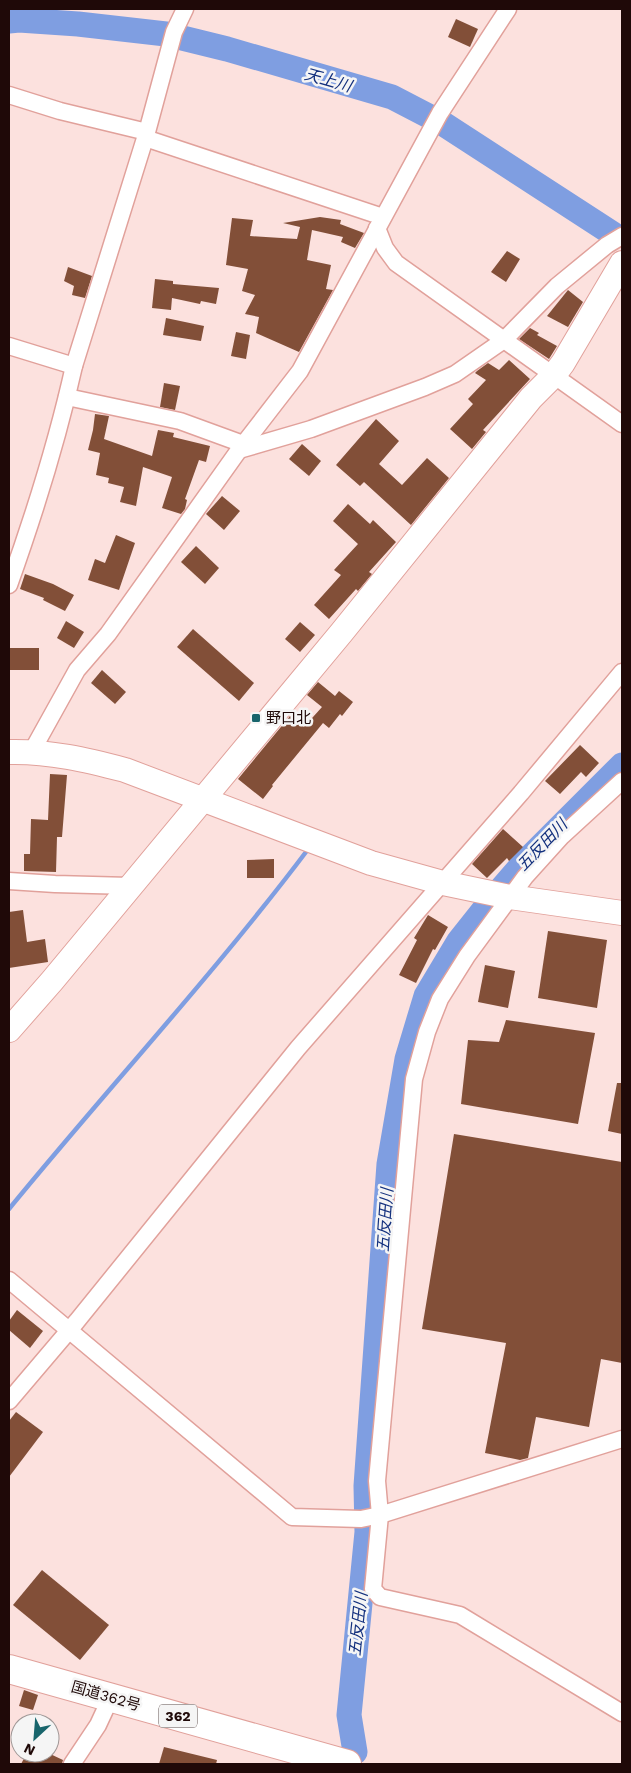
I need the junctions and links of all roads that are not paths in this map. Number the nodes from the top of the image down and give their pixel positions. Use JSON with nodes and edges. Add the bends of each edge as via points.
{"nodes":[{"id":1,"x":186,"y":9,"type":"edge"},
{"id":2,"x":508,"y":9,"type":"edge"},
{"id":3,"x":9,"y":95,"type":"edge"},
{"id":4,"x":146,"y":135,"type":"junction"},
{"id":5,"x":380,"y":223,"type":"junction"},
{"id":6,"x":622,"y":236,"type":"edge"},
{"id":7,"x":622,"y":263,"type":"edge"},
{"id":8,"x":504,"y":340,"type":"junction"},
{"id":9,"x":9,"y":346,"type":"edge"},
{"id":10,"x":74,"y":366,"type":"junction"},
{"id":11,"x":554,"y":375,"type":"junction"},
{"id":12,"x":67,"y":397,"type":"junction"},
{"id":13,"x":622,"y":424,"type":"edge"},
{"id":14,"x":241,"y":447,"type":"junction"},
{"id":15,"x":9,"y":586,"type":"edge"},
{"id":16,"x":622,"y":672,"type":"edge"},
{"id":17,"x":32,"y":751,"type":"junction"},
{"id":18,"x":9,"y":752,"type":"edge"},
{"id":19,"x":622,"y":781,"type":"edge"},
{"id":20,"x":202,"y":799,"type":"junction"},
{"id":21,"x":9,"y":881,"type":"edge"},
{"id":22,"x":130,"y":886,"type":"junction"},
{"id":23,"x":438,"y":889,"type":"junction"},
{"id":24,"x":500,"y":894,"type":"junction"},
{"id":25,"x":622,"y":913,"type":"edge"},
{"id":26,"x":9,"y":1030,"type":"edge"},
{"id":27,"x":9,"y":1280,"type":"edge"},
{"id":28,"x":69,"y":1330,"type":"junction"},
{"id":29,"x":9,"y":1401,"type":"edge"},
{"id":30,"x":622,"y":1438,"type":"edge"},
{"id":31,"x":379,"y":1515,"type":"junction"},
{"id":32,"x":9,"y":1669,"type":"edge"},
{"id":33,"x":111,"y":1697,"type":"junction"},
{"id":34,"x":622,"y":1713,"type":"edge"},
{"id":35,"x":318,"y":1760,"type":"edge"},
{"id":36,"x":72,"y":1764,"type":"edge"},
{"id":37,"x":346,"y":1764,"type":"edge"}],
"edges":[{"from":1,"to":4,"type":"street","via":[[173,37]]},
{"from":2,"to":5,"type":"street","via":[[435,123]]},
{"from":3,"to":4,"type":"street"},
{"from":4,"to":5,"type":"street"},
{"from":4,"to":10,"type":"street"},
{"from":5,"to":8,"type":"street","via":[[385,248],[396,263]]},
{"from":5,"to":14,"type":"street","via":[[300,371]]},
{"from":6,"to":8,"type":"street","via":[[557,286]]},
{"from":7,"to":11,"type":"street"},
{"from":8,"to":11,"type":"street"},
{"from":8,"to":14,"type":"street","via":[[455,374],[425,387],[311,429]]},
{"from":9,"to":10,"type":"street"},
{"from":10,"to":12,"type":"street"},
{"from":11,"to":13,"type":"street"},
{"from":11,"to":20,"type":"street","via":[[531,398]]},
{"from":12,"to":14,"type":"street","via":[[180,421]]},
{"from":12,"to":15,"type":"street"},
{"from":14,"to":17,"type":"street","via":[[108,634],[76,670]]},
{"from":16,"to":23,"type":"street"},
{"from":17,"to":18,"type":"street"},
{"from":17,"to":20,"type":"street","via":[[126,770]]},
{"from":19,"to":24,"type":"street","via":[[562,836],[524,877]]},
{"from":20,"to":22,"type":"street"},
{"from":20,"to":23,"type":"street"},
{"from":21,"to":22,"type":"street"},
{"from":22,"to":26,"type":"street"},
{"from":23,"to":24,"type":"street"},
{"from":23,"to":28,"type":"street","via":[[298,1048]]},
{"from":24,"to":25,"type":"street"},
{"from":24,"to":31,"type":"street","via":[[440,999],[426,1032],[414,1079],[377,1482]]},
{"from":27,"to":28,"type":"street"},
{"from":28,"to":29,"type":"street"},
{"from":28,"to":31,"type":"street","via":[[292,1518]]},
{"from":30,"to":31,"type":"street"},
{"from":31,"to":34,"type":"street","via":[[373,1589],[380,1597],[460,1615]]},
{"from":32,"to":33,"type":"highway","name":"国道362号","number":"362"},
{"from":33,"to":35,"type":"highway","name":"国道362号","number":"362"},
{"from":33,"to":36,"type":"street","via":[[98,1725]]},
{"from":35,"to":37,"type":"highway","name":"国道362号","number":"362"}]}
